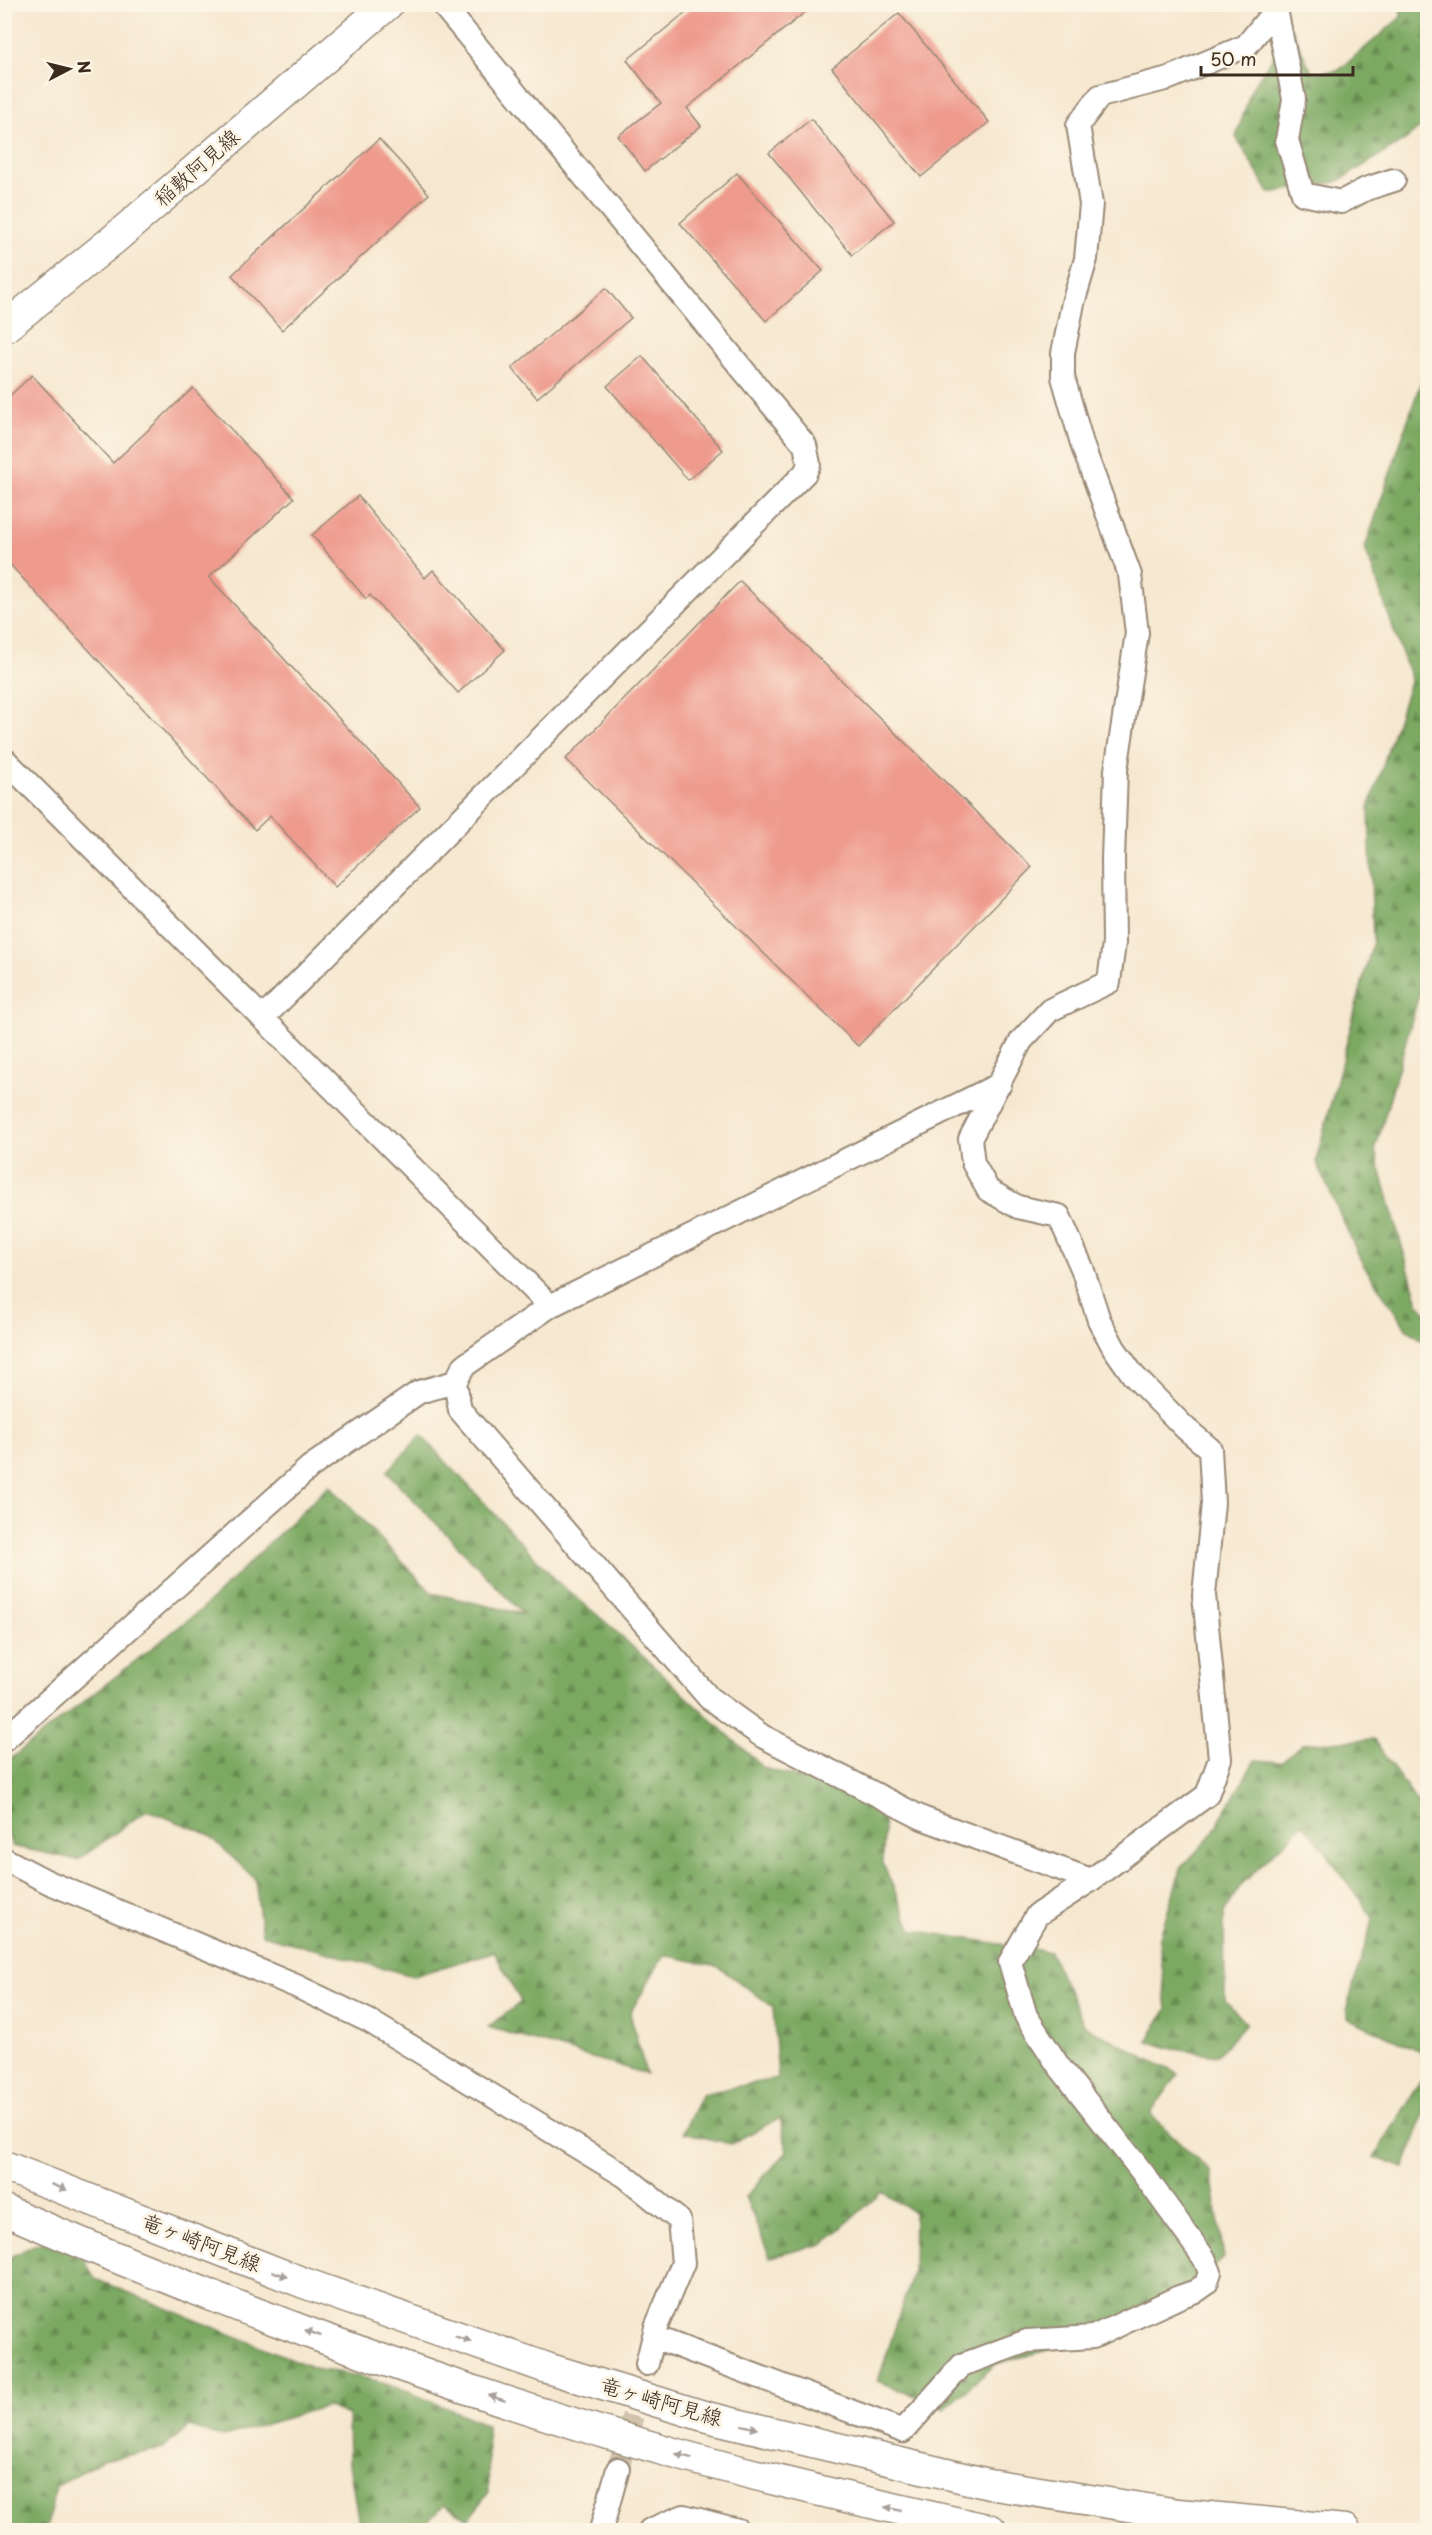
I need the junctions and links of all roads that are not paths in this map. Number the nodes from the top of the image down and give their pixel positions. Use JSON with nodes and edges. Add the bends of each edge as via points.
{"nodes":[{"id":1,"x":388,"y":4,"type":"edge"},
{"id":2,"x":442,"y":4,"type":"edge"},
{"id":3,"x":1276,"y":7,"type":"edge"},
{"id":4,"x":1394,"y":180,"type":"dead end"},
{"id":5,"x":4,"y":328,"type":"edge"},
{"id":6,"x":4,"y":759,"type":"edge"},
{"id":7,"x":263,"y":1018,"type":"junction"},
{"id":8,"x":1000,"y":1084,"type":"junction"},
{"id":9,"x":550,"y":1306,"type":"junction"},
{"id":10,"x":455,"y":1382,"type":"junction"},
{"id":11,"x":4,"y":1740,"type":"edge"},
{"id":12,"x":4,"y":1859,"type":"edge"},
{"id":13,"x":1091,"y":1880,"type":"junction"},
{"id":14,"x":4,"y":2166,"type":"edge"},
{"id":15,"x":4,"y":2210,"type":"edge"},
{"id":16,"x":654,"y":2337,"type":"junction"},
{"id":17,"x":647,"y":2364,"type":"tunnel mouth"},
{"id":18,"x":618,"y":2469,"type":"tunnel mouth"},
{"id":19,"x":601,"y":2530,"type":"edge"},
{"id":20,"x":650,"y":2530,"type":"edge"},
{"id":21,"x":738,"y":2530,"type":"edge"},
{"id":22,"x":991,"y":2530,"type":"edge"},
{"id":23,"x":1345,"y":2530,"type":"edge"}],
"edges":[{"from":1,"to":5,"type":"main road","name":"稲敷阿見線","via":[[113,240]]},
{"from":2,"to":7,"type":"street","via":[[806,445],[809,464],[805,474]]},
{"from":3,"to":4,"type":"street","via":[[1294,99],[1287,140],[1303,194],[1341,202]]},
{"from":3,"to":8,"type":"street","via":[[1246,46],[1169,78],[1100,96],[1078,125],[1091,204],[1086,259],[1063,353],[1063,377],[1083,447],[1130,575],[1137,633],[1116,770],[1114,943],[1109,982],[1050,1010],[1021,1041]]},
{"from":6,"to":7,"type":"street"},
{"from":7,"to":9,"type":"street"},
{"from":8,"to":9,"type":"street"},
{"from":8,"to":13,"type":"street","via":[[970,1139],[973,1163],[988,1190],[1018,1207],[1059,1216],[1114,1348],[1133,1375],[1210,1449],[1213,1503],[1204,1595],[1219,1764],[1207,1795]]},
{"from":9,"to":10,"type":"street","via":[[464,1366]]},
{"from":10,"to":11,"type":"street","via":[[419,1392],[310,1467]]},
{"from":10,"to":13,"type":"street","via":[[460,1410],[709,1698],[762,1736],[922,1818]]},
{"from":12,"to":16,"type":"street","via":[[48,1882],[296,1986],[369,2021],[625,2176],[679,2220],[683,2263]]},
{"from":13,"to":16,"type":"street","via":[[1037,1915],[1010,1962],[1026,2016],[1058,2065],[1204,2258],[1210,2272],[1206,2284],[1093,2337],[1027,2341],[962,2365],[903,2431]]},
{"from":14,"to":23,"type":"main road","name":"竜ヶ崎阿見線","one_way":true,"via":[[304,2283],[547,2368],[707,2416],[989,2484],[1178,2514]]},
{"from":22,"to":15,"type":"main road","one_way":true,"via":[[839,2497],[548,2415],[243,2308]]},
{"from":16,"to":17,"type":"street"},
{"from":18,"to":19,"type":"street"},
{"from":20,"to":21,"type":"street","via":[[684,2516]]}]}
